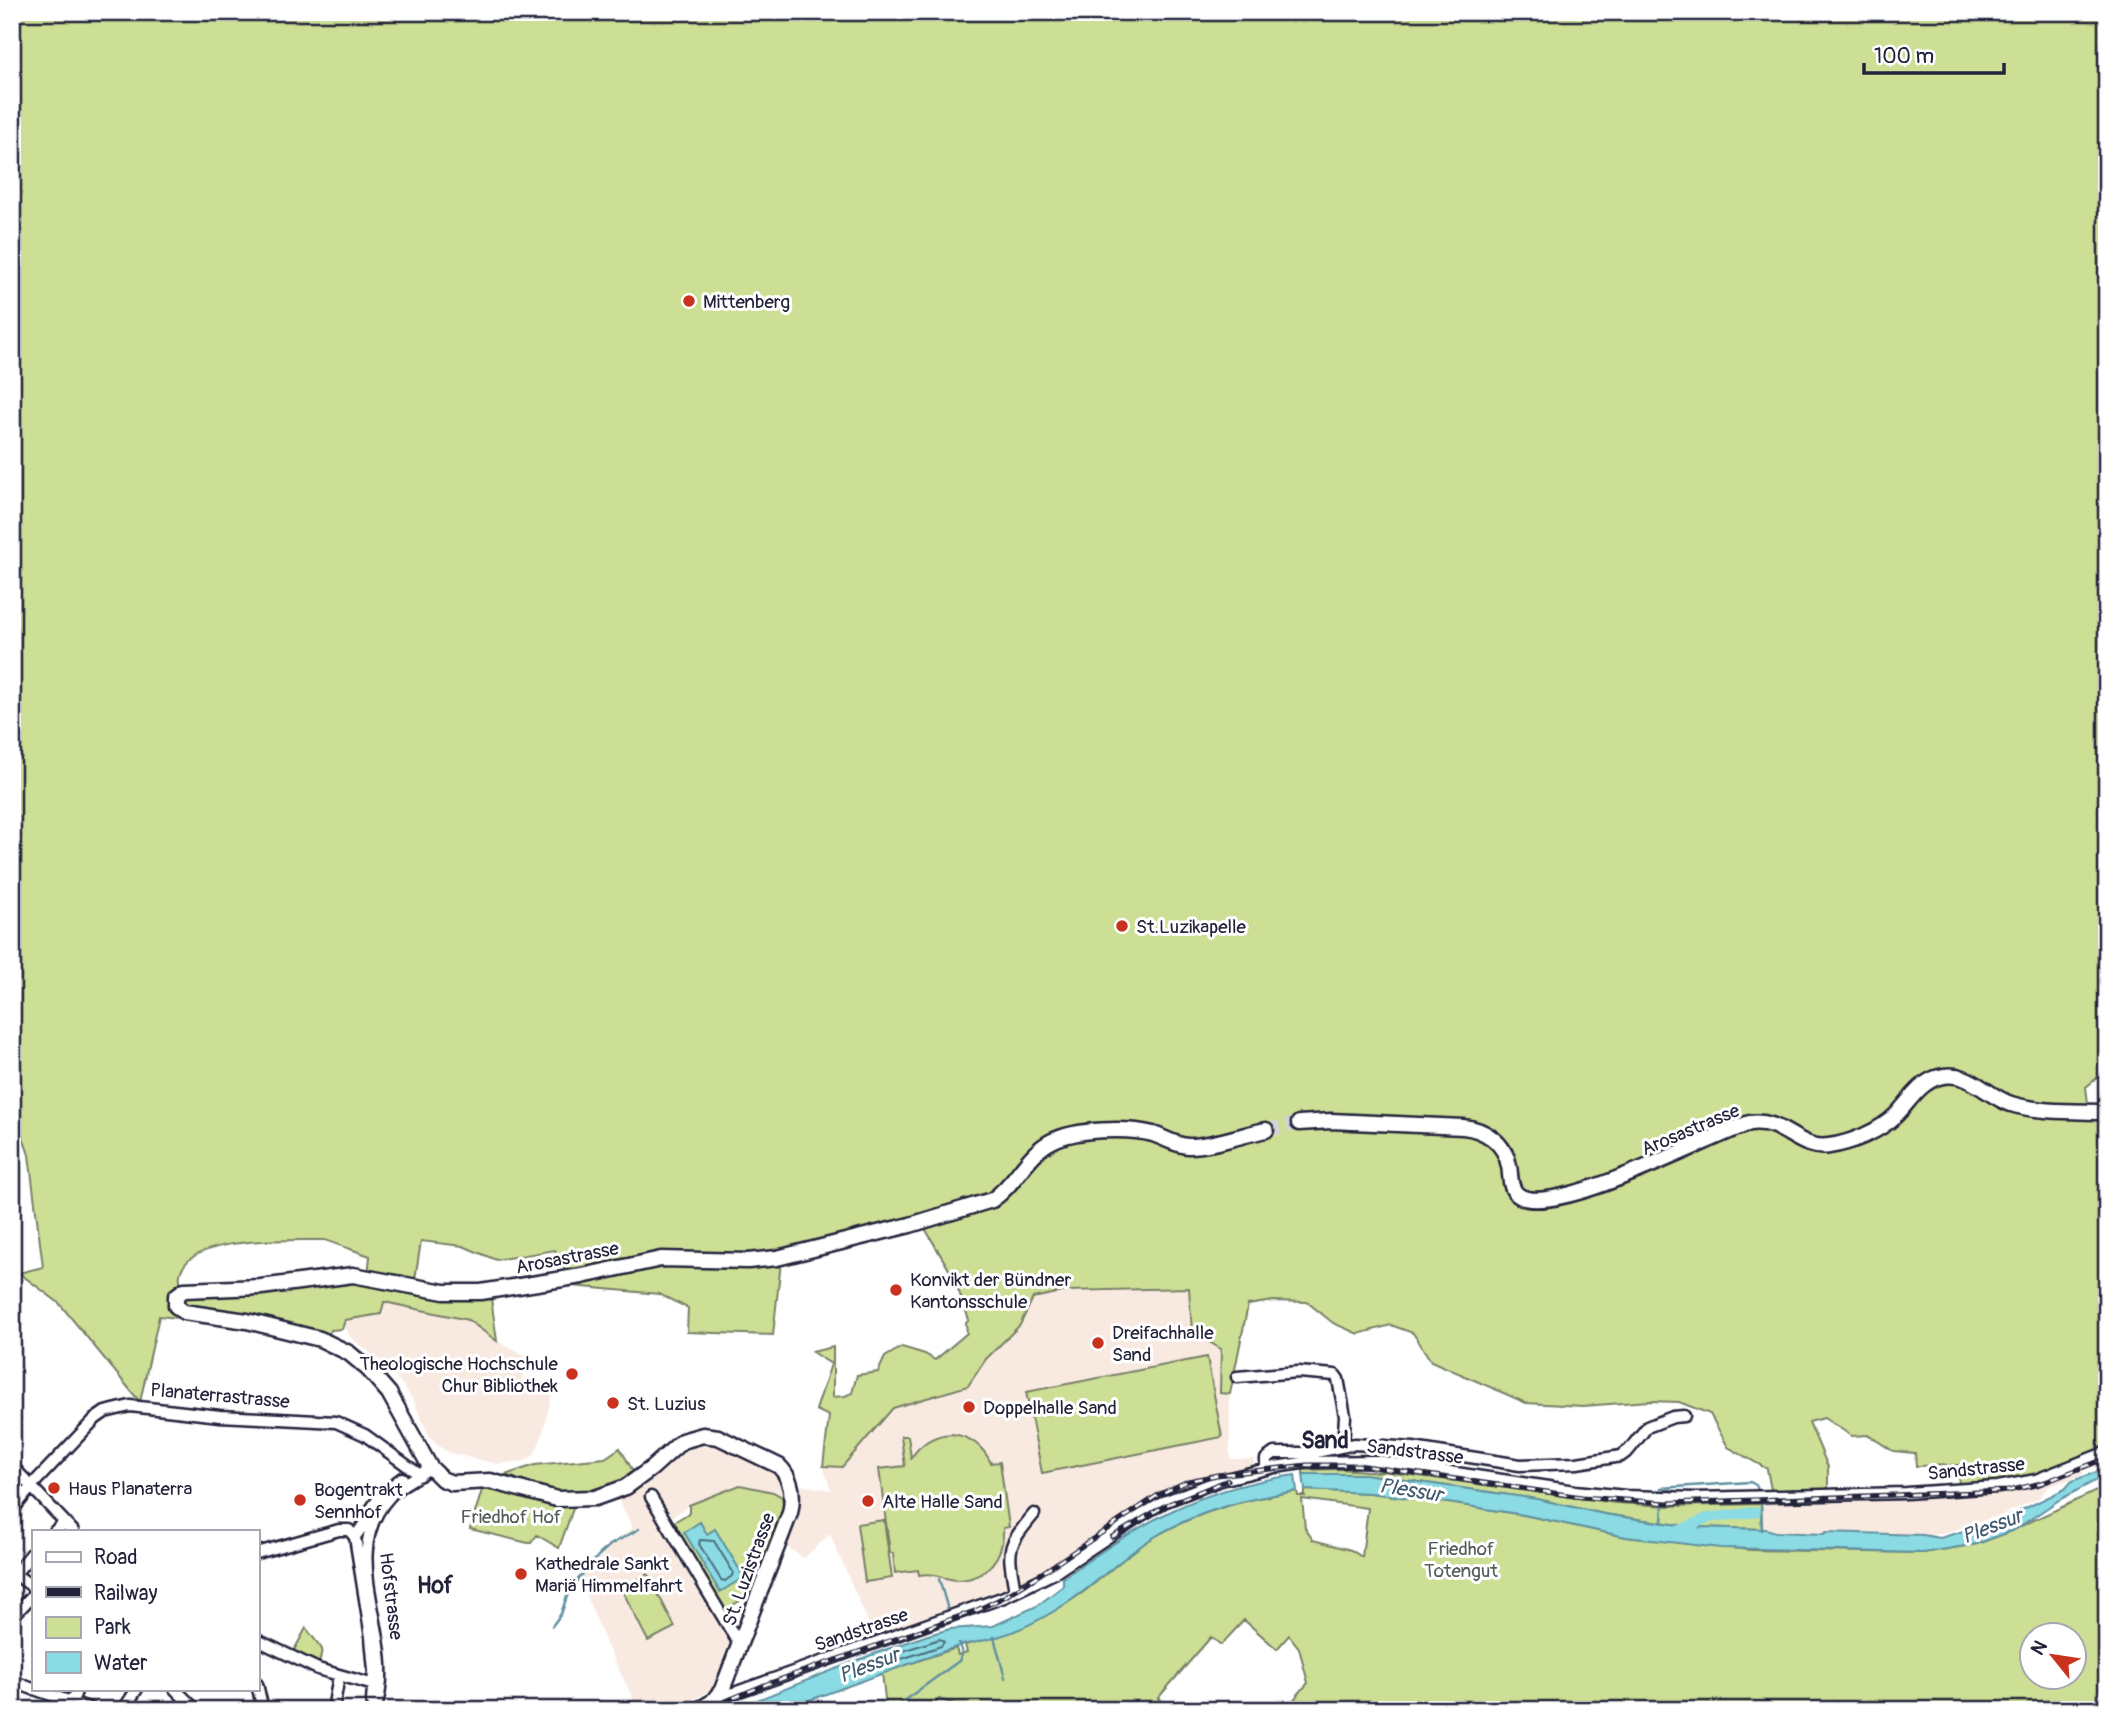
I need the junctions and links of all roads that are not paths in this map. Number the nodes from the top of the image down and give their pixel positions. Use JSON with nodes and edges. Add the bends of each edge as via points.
{"nodes":[{"id":1,"x":2107,"y":1112,"type":"edge"},
{"id":2,"x":1299,"y":1123,"type":"tunnel mouth"},
{"id":3,"x":1266,"y":1130,"type":"tunnel mouth"},
{"id":4,"x":1237,"y":1377,"type":"dead end"},
{"id":5,"x":1684,"y":1416,"type":"dead end"},
{"id":6,"x":1343,"y":1446,"type":"junction"},
{"id":7,"x":2107,"y":1452,"type":"edge"},
{"id":8,"x":12,"y":1466,"type":"edge"},
{"id":9,"x":1266,"y":1468,"type":"junction"},
{"id":10,"x":425,"y":1471,"type":"junction"},
{"id":11,"x":402,"y":1478,"type":"dead end"},
{"id":12,"x":32,"y":1485,"type":"junction"},
{"id":13,"x":650,"y":1497,"type":"dead end"},
{"id":14,"x":12,"y":1511,"type":"edge"},
{"id":15,"x":369,"y":1512,"type":"dead end"},
{"id":16,"x":1034,"y":1514,"type":"dead end"},
{"id":17,"x":65,"y":1522,"type":"junction"},
{"id":18,"x":364,"y":1524,"type":"dead end"},
{"id":19,"x":56,"y":1530,"type":"edge"},
{"id":20,"x":72,"y":1530,"type":"edge"},
{"id":21,"x":355,"y":1537,"type":"junction"},
{"id":22,"x":259,"y":1552,"type":"edge"},
{"id":23,"x":32,"y":1553,"type":"edge"},
{"id":24,"x":13,"y":1573,"type":"edge"},
{"id":25,"x":32,"y":1586,"type":"edge"},
{"id":26,"x":1015,"y":1592,"type":"junction"},
{"id":27,"x":32,"y":1596,"type":"edge"},
{"id":28,"x":12,"y":1617,"type":"edge"},
{"id":29,"x":259,"y":1642,"type":"edge"},
{"id":30,"x":741,"y":1642,"type":"junction"},
{"id":31,"x":339,"y":1676,"type":"junction"},
{"id":32,"x":12,"y":1681,"type":"edge"},
{"id":33,"x":374,"y":1685,"type":"junction"},
{"id":34,"x":32,"y":1688,"type":"edge"},
{"id":35,"x":37,"y":1690,"type":"edge"},
{"id":36,"x":77,"y":1690,"type":"edge"},
{"id":37,"x":135,"y":1690,"type":"edge"},
{"id":38,"x":176,"y":1690,"type":"edge"},
{"id":39,"x":258,"y":1690,"type":"edge"},
{"id":40,"x":719,"y":1695,"type":"junction"},
{"id":41,"x":72,"y":1702,"type":"junction"},
{"id":42,"x":88,"y":1709,"type":"edge"},
{"id":43,"x":123,"y":1710,"type":"edge"},
{"id":44,"x":195,"y":1710,"type":"edge"},
{"id":45,"x":263,"y":1710,"type":"edge"},
{"id":46,"x":333,"y":1710,"type":"edge"},
{"id":47,"x":373,"y":1710,"type":"edge"},
{"id":48,"x":698,"y":1710,"type":"edge"}],
"edges":[{"from":1,"to":2,"type":"main road","name":"Arosastrasse","via":[[2020,1106],[1974,1082],[1953,1075],[1938,1077],[1887,1123],[1837,1145],[1816,1146],[1773,1124],[1750,1123],[1636,1173],[1535,1200],[1514,1191],[1504,1151],[1478,1130],[1340,1121]]},
{"from":3,"to":10,"type":"main road","name":"Arosastrasse","via":[[1194,1146],[1150,1133],[1065,1136],[1039,1150],[992,1200],[767,1259],[661,1259],[481,1292],[444,1292],[354,1275],[261,1287],[184,1290],[176,1296],[176,1306],[184,1312],[320,1339],[349,1353],[389,1393]]},
{"from":4,"to":6,"type":"street","via":[[1298,1371],[1336,1376],[1345,1413]]},
{"from":5,"to":6,"type":"street","via":[[1647,1427],[1627,1452],[1617,1457],[1569,1464],[1520,1465],[1413,1448]]},
{"from":6,"to":9,"type":"street","via":[[1273,1454],[1265,1460]]},
{"from":7,"to":9,"type":"street","name":"Sandstrasse","via":[[2036,1480],[1998,1488],[1695,1498],[1601,1494],[1377,1461]]},
{"from":8,"to":12,"type":"street"},
{"from":9,"to":26,"type":"street","name":"Sandstrasse","via":[[1164,1502],[1060,1569]]},
{"from":10,"to":12,"type":"street","name":"Planaterrastrasse","via":[[336,1422],[130,1406],[100,1415]]},
{"from":10,"to":30,"type":"main road","name":"St. Luzistrasse","via":[[452,1483],[490,1481],[557,1499],[595,1498],[626,1487],[675,1446],[696,1436],[718,1437],[769,1459],[789,1479],[791,1506]]},
{"from":10,"to":47,"type":"street","name":"Hofstrasse","via":[[385,1501],[366,1545],[382,1675]]},
{"from":11,"to":15,"type":"street","via":[[383,1492]]},
{"from":12,"to":14,"type":"street","name":"Planaterrastrasse"},
{"from":12,"to":17,"type":"street"},
{"from":13,"to":30,"type":"street"},
{"from":16,"to":26,"type":"street","via":[[1010,1545]]},
{"from":17,"to":19,"type":"street"},
{"from":17,"to":20,"type":"street"},
{"from":18,"to":21,"type":"street"},
{"from":21,"to":22,"type":"street","via":[[349,1530],[339,1530]]},
{"from":21,"to":33,"type":"street"},
{"from":23,"to":24,"type":"street"},
{"from":24,"to":25,"type":"street"},
{"from":26,"to":40,"type":"street","name":"Sandstrasse"},
{"from":27,"to":28,"type":"street"},
{"from":29,"to":31,"type":"street"},
{"from":30,"to":40,"type":"main road","name":"St. Luzistrasse"},
{"from":31,"to":33,"type":"street"},
{"from":31,"to":46,"type":"street"},
{"from":32,"to":34,"type":"street"},
{"from":33,"to":47,"type":"street"},
{"from":35,"to":41,"type":"street"},
{"from":36,"to":41,"type":"street"},
{"from":37,"to":43,"type":"street"},
{"from":38,"to":44,"type":"street"},
{"from":39,"to":45,"type":"street"},
{"from":40,"to":48,"type":"main road"},
{"from":41,"to":42,"type":"street"}]}
